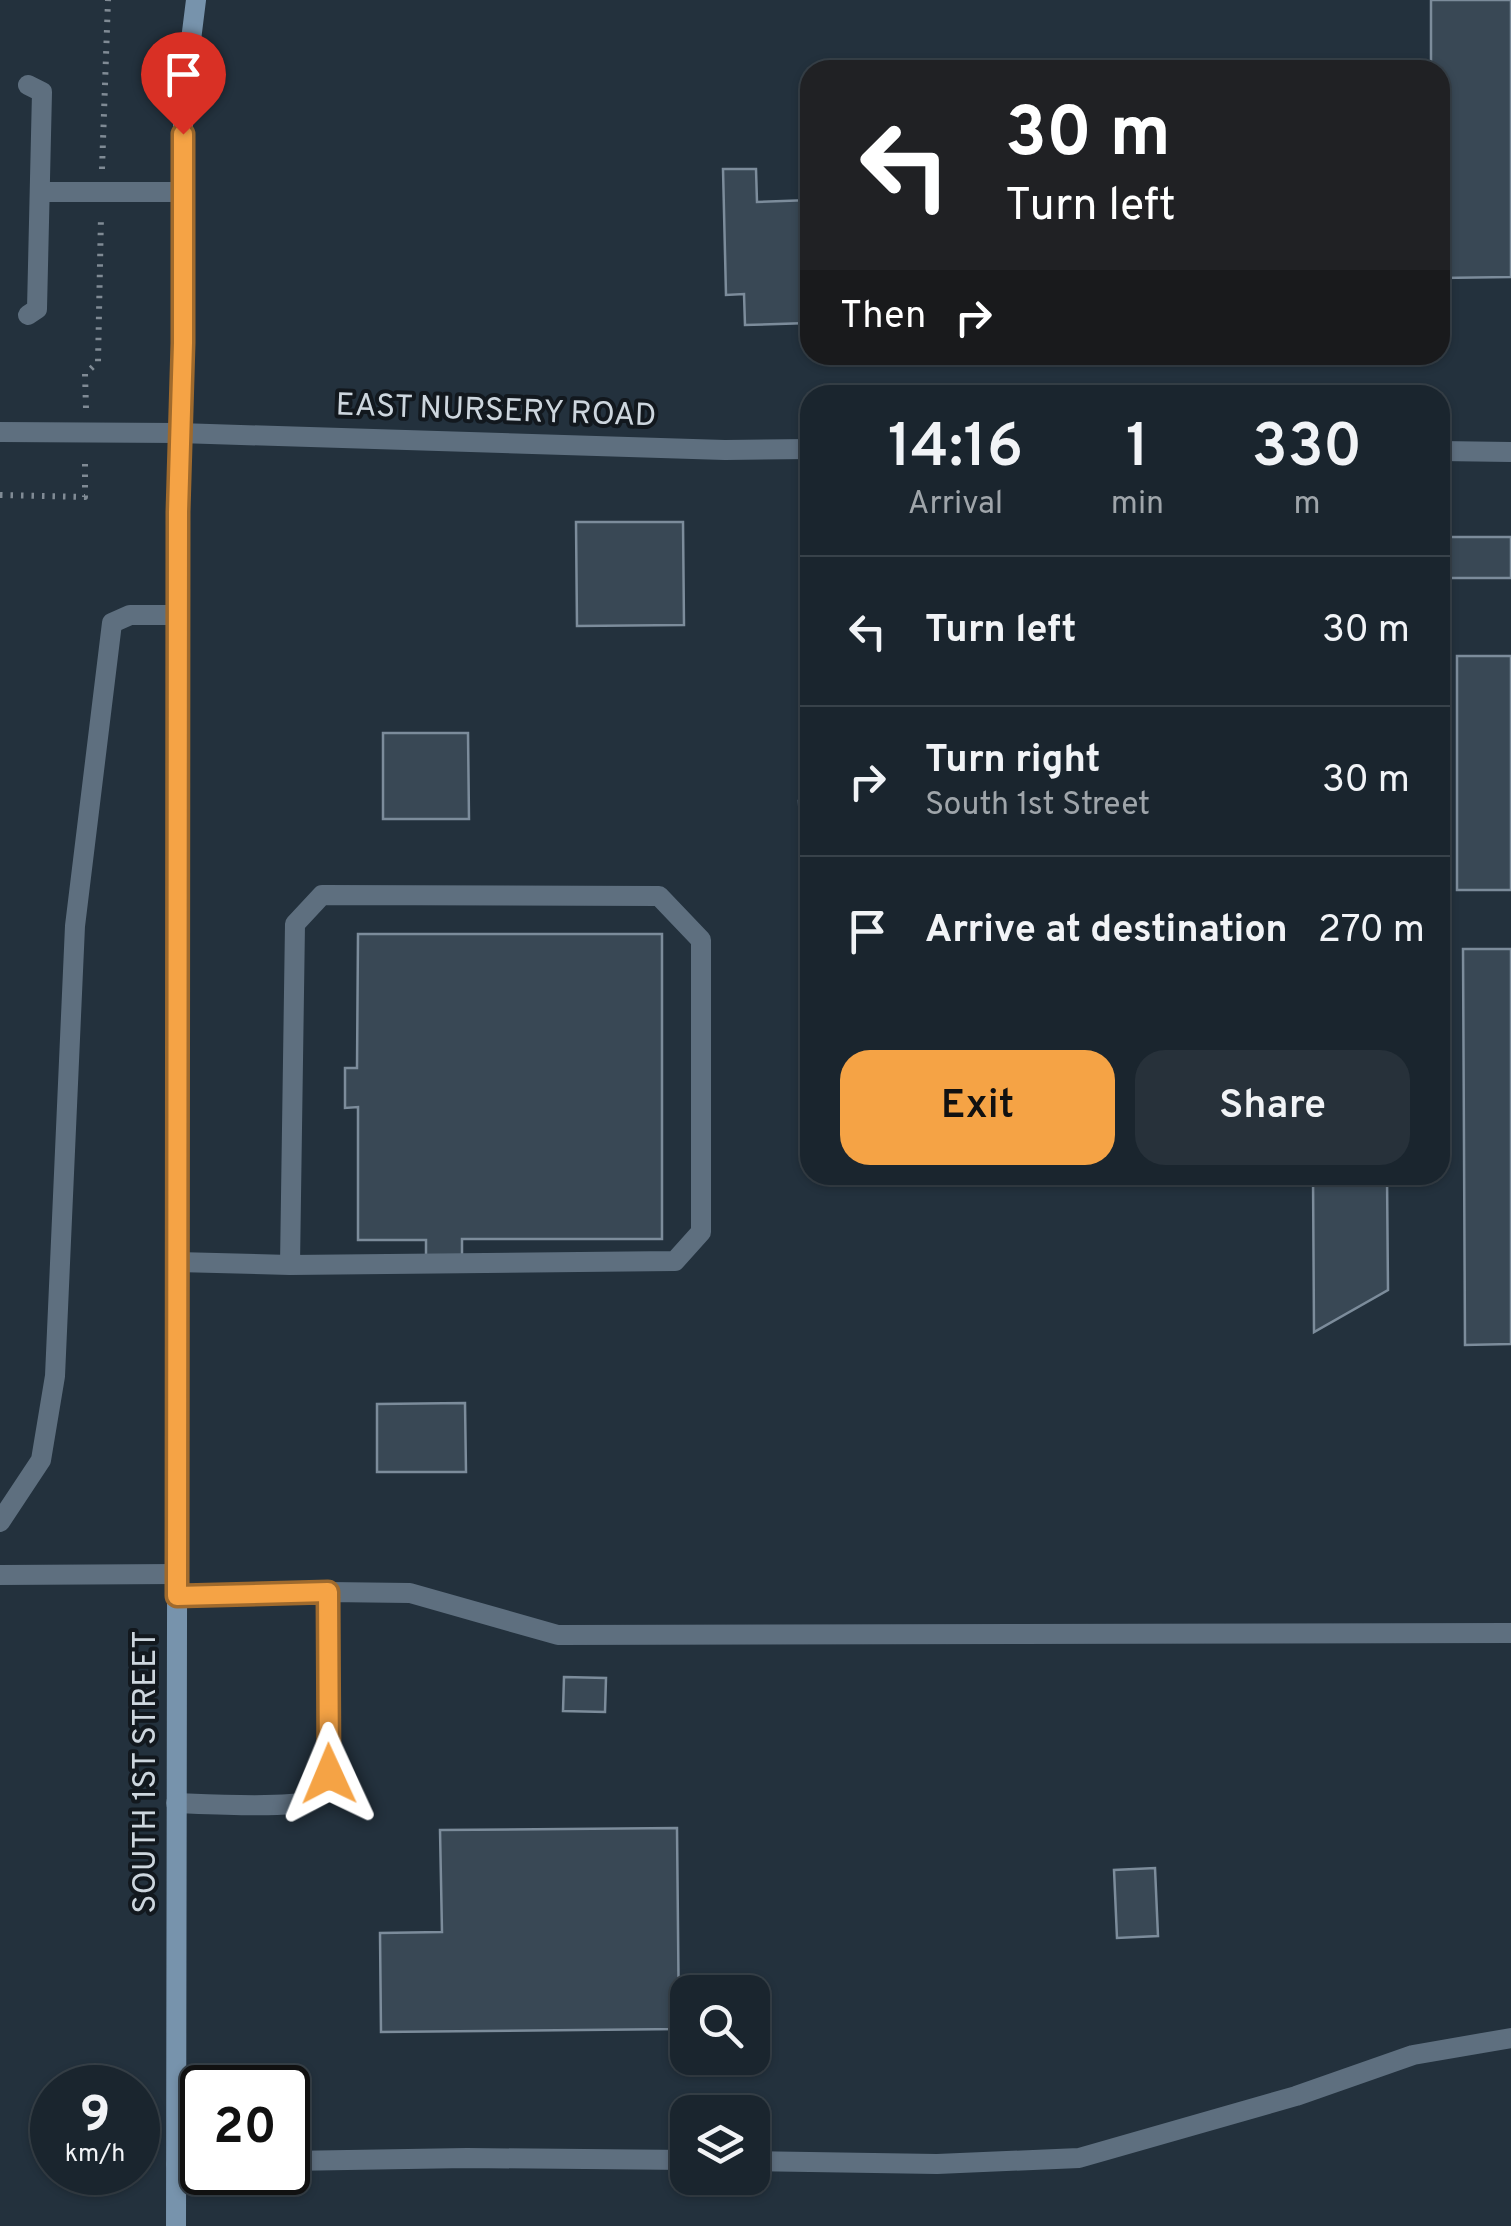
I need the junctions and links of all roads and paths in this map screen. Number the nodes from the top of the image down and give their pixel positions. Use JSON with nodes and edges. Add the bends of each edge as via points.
{"nodes":[{"id":1,"x":108,"y":0,"type":"edge"},
{"id":2,"x":196,"y":0,"type":"edge"},
{"id":3,"x":28,"y":85,"type":"dead end"},
{"id":4,"x":102,"y":171,"type":"dead end"},
{"id":5,"x":40,"y":192,"type":"junction"},
{"id":6,"x":183,"y":192,"type":"junction"},
{"id":7,"x":101,"y":216,"type":"dead end"},
{"id":8,"x":28,"y":316,"type":"dead end"},
{"id":9,"x":86,"y":384,"type":"dead end"},
{"id":10,"x":0,"y":432,"type":"edge"},
{"id":11,"x":179,"y":433,"type":"junction"},
{"id":12,"x":800,"y":449,"type":"edge"},
{"id":13,"x":1450,"y":451,"type":"edge"},
{"id":14,"x":1511,"y":452,"type":"edge"},
{"id":15,"x":85,"y":489,"type":"dead end"},
{"id":16,"x":0,"y":495,"type":"edge"},
{"id":17,"x":178,"y":615,"type":"junction"},
{"id":18,"x":178,"y":1262,"type":"junction"},
{"id":19,"x":290,"y":1264,"type":"junction"},
{"id":20,"x":0,"y":1522,"type":"edge"},
{"id":21,"x":0,"y":1575,"type":"edge"},
{"id":22,"x":177,"y":1585,"type":"junction"},
{"id":23,"x":328,"y":1592,"type":"junction"},
{"id":24,"x":1511,"y":1633,"type":"edge"},
{"id":25,"x":176,"y":1803,"type":"junction"},
{"id":26,"x":1511,"y":2038,"type":"edge"},
{"id":27,"x":670,"y":2160,"type":"edge"},
{"id":28,"x":770,"y":2161,"type":"edge"},
{"id":29,"x":310,"y":2162,"type":"edge"},
{"id":30,"x":176,"y":2164,"type":"junction"},
{"id":31,"x":180,"y":2164,"type":"edge"},
{"id":32,"x":176,"y":2226,"type":"edge"}],
"edges":[{"from":1,"to":4,"type":"path"},
{"from":2,"to":6,"type":"main road","name":"SOUTH 1ST STREET","via":[[183,104]]},
{"from":3,"to":5,"type":"street","via":[[42,92]]},
{"from":5,"to":6,"type":"street"},
{"from":5,"to":8,"type":"street","via":[[38,308]]},
{"from":6,"to":11,"type":"main road","name":"SOUTH 1ST STREET"},
{"from":7,"to":9,"type":"path","via":[[98,362]]},
{"from":10,"to":11,"type":"street","name":"EAST NURSERY ROAD"},
{"from":11,"to":12,"type":"street","name":"EAST NURSERY ROAD"},
{"from":11,"to":17,"type":"main road","name":"SOUTH 1ST STREET"},
{"from":13,"to":14,"type":"street"},
{"from":15,"to":16,"type":"path","via":[[85,497]]},
{"from":17,"to":18,"type":"main road","name":"SOUTH 1ST STREET"},
{"from":17,"to":20,"type":"street","via":[[130,615],[112,623],[75,926],[54,1376],[41,1460]]},
{"from":18,"to":19,"type":"street"},
{"from":18,"to":22,"type":"main road","name":"SOUTH 1ST STREET"},
{"from":19,"to":19,"type":"street","via":[[674,1261],[701,1232],[701,940],[659,896],[322,895],[295,924]]},
{"from":21,"to":22,"type":"street"},
{"from":22,"to":23,"type":"street"},
{"from":22,"to":25,"type":"main road","name":"SOUTH 1ST STREET"},
{"from":23,"to":24,"type":"street","via":[[410,1593],[558,1634]]},
{"from":23,"to":25,"type":"street","via":[[324,1790],[292,1804]]},
{"from":25,"to":30,"type":"main road","name":"SOUTH 1ST STREET"},
{"from":26,"to":28,"type":"street","via":[[1413,2055],[1079,2158]]},
{"from":27,"to":29,"type":"street"},
{"from":30,"to":31,"type":"street"},
{"from":30,"to":32,"type":"main road","name":"SOUTH 1ST STREET"}]}
